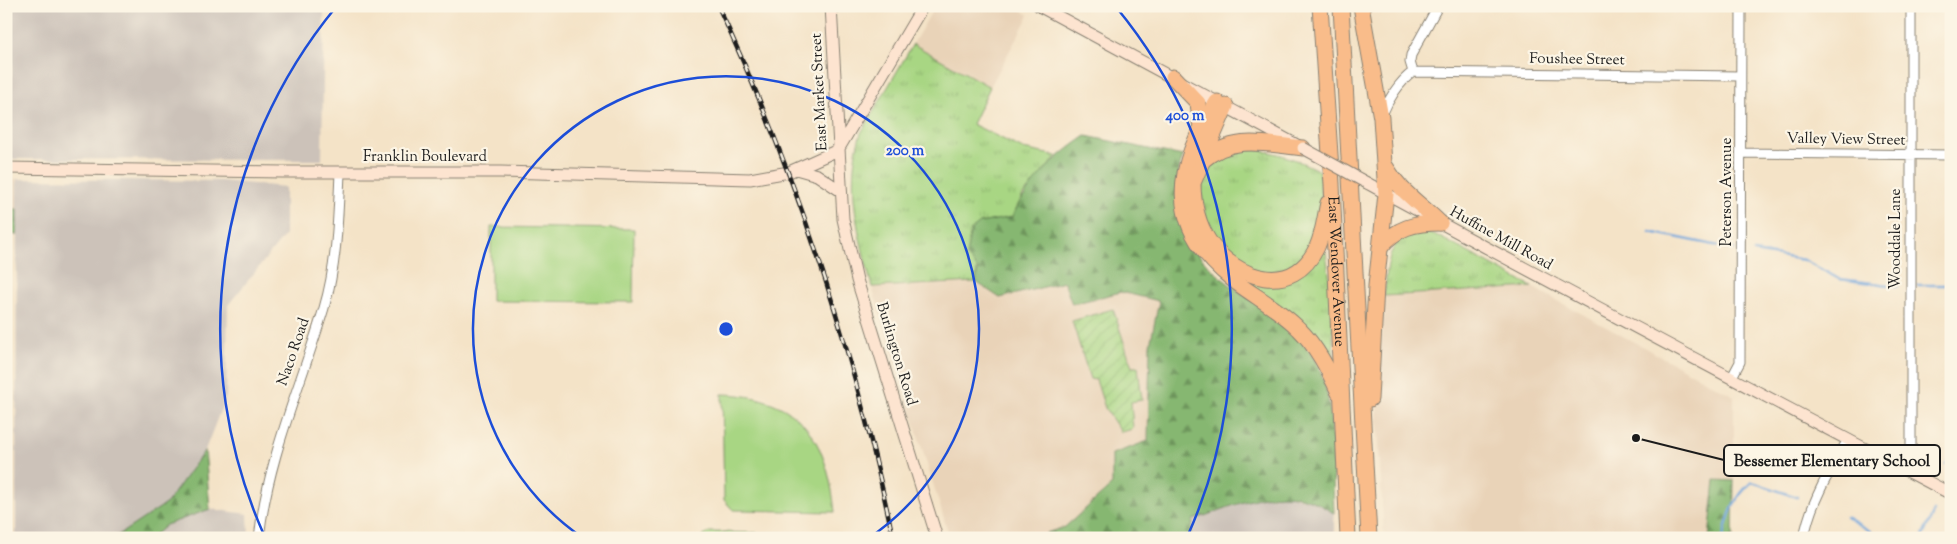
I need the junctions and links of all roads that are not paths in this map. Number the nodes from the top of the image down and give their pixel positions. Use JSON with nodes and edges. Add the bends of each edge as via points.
{"nodes":[{"id":1,"x":831,"y":6,"type":"edge"},
{"id":2,"x":923,"y":6,"type":"edge"},
{"id":3,"x":1039,"y":6,"type":"edge"},
{"id":4,"x":1320,"y":6,"type":"edge"},
{"id":5,"x":1341,"y":6,"type":"edge"},
{"id":6,"x":1361,"y":6,"type":"edge"},
{"id":7,"x":1438,"y":6,"type":"edge"},
{"id":8,"x":1741,"y":6,"type":"edge"},
{"id":9,"x":1911,"y":6,"type":"edge"},
{"id":10,"x":1412,"y":72,"type":"junction"},
{"id":11,"x":1740,"y":76,"type":"junction"},
{"id":12,"x":1173,"y":77,"type":"junction"},
{"id":13,"x":1221,"y":104,"type":"junction"},
{"id":14,"x":1381,"y":118,"type":"junction"},
{"id":15,"x":1201,"y":129,"type":"junction"},
{"id":16,"x":1303,"y":148,"type":"junction"},
{"id":17,"x":838,"y":150,"type":"junction"},
{"id":18,"x":1742,"y":154,"type":"junction"},
{"id":19,"x":1951,"y":155,"type":"edge"},
{"id":20,"x":1910,"y":156,"type":"junction"},
{"id":21,"x":1201,"y":162,"type":"junction"},
{"id":22,"x":1385,"y":164,"type":"junction"},
{"id":23,"x":6,"y":168,"type":"edge"},
{"id":24,"x":796,"y":169,"type":"junction"},
{"id":25,"x":340,"y":173,"type":"junction"},
{"id":26,"x":839,"y":176,"type":"joint"},
{"id":27,"x":1332,"y":184,"type":"junction"},
{"id":28,"x":840,"y":190,"type":"junction"},
{"id":29,"x":1386,"y":194,"type":"junction"},
{"id":30,"x":1440,"y":223,"type":"junction"},
{"id":31,"x":1380,"y":248,"type":"junction"},
{"id":32,"x":1732,"y":377,"type":"junction"},
{"id":33,"x":1343,"y":401,"type":"junction"},
{"id":34,"x":1848,"y":440,"type":"junction"},
{"id":35,"x":1908,"y":472,"type":"junction"},
{"id":36,"x":1365,"y":473,"type":"junction"},
{"id":37,"x":1951,"y":494,"type":"edge"},
{"id":38,"x":259,"y":538,"type":"edge"},
{"id":39,"x":937,"y":538,"type":"edge"},
{"id":40,"x":1348,"y":538,"type":"edge"},
{"id":41,"x":1368,"y":538,"type":"edge"},
{"id":42,"x":1804,"y":538,"type":"edge"}],
"edges":[{"from":1,"to":17,"type":"main road","name":"East Market Street"},
{"from":2,"to":17,"type":"main road"},
{"from":3,"to":12,"type":"main road","name":"Huffine Mill Road"},
{"from":4,"to":27,"type":"highway","name":"East Wendover Avenue"},
{"from":5,"to":36,"type":"highway","name":"East Wendover Avenue"},
{"from":6,"to":14,"type":"highway"},
{"from":7,"to":10,"type":"street","via":[[1411,55]]},
{"from":8,"to":11,"type":"street","name":"Peterson Avenue"},
{"from":9,"to":20,"type":"street","name":"Wooddale Lane"},
{"from":10,"to":11,"type":"street","name":"Foushee Street"},
{"from":10,"to":14,"type":"street","via":[[1386,106]]},
{"from":11,"to":18,"type":"street","name":"Peterson Avenue"},
{"from":12,"to":13,"type":"main road","name":"Huffine Mill Road"},
{"from":12,"to":15,"type":"highway","via":[[1198,103]]},
{"from":13,"to":15,"type":"highway"},
{"from":13,"to":16,"type":"main road","name":"Huffine Mill Road"},
{"from":13,"to":21,"type":"highway"},
{"from":14,"to":22,"type":"highway"},
{"from":15,"to":33,"type":"highway","via":[[1187,162],[1183,192],[1187,219],[1194,236],[1212,262],[1298,327],[1314,346]]},
{"from":16,"to":21,"type":"highway","via":[[1249,142],[1231,144],[1215,150]]},
{"from":16,"to":29,"type":"main road","name":"Huffine Mill Road","bridge":true},
{"from":17,"to":24,"type":"main road","name":"Franklin Boulevard"},
{"from":17,"to":26,"type":"main road","name":"East Market Street"},
{"from":18,"to":20,"type":"street","name":"Valley View Street"},
{"from":18,"to":32,"type":"street","name":"Peterson Avenue","via":[[1740,362]]},
{"from":19,"to":20,"type":"street","name":"Valley View Street"},
{"from":20,"to":35,"type":"street","name":"Wooddale Lane","via":[[1911,459]]},
{"from":21,"to":27,"type":"highway","via":[[1193,196],[1200,225],[1210,242],[1232,265],[1258,278],[1284,278],[1309,260],[1318,247]]},
{"from":22,"to":29,"type":"highway"},
{"from":22,"to":30,"type":"highway","via":[[1394,182],[1406,195]]},
{"from":23,"to":25,"type":"main road","name":"Franklin Boulevard"},
{"from":24,"to":25,"type":"main road","name":"Franklin Boulevard","via":[[750,179],[501,172]]},
{"from":24,"to":28,"type":"main road","via":[[817,175]]},
{"from":25,"to":38,"type":"street","name":"Naco Road","via":[[336,241],[324,306],[275,451],[262,506]]},
{"from":26,"to":28,"type":"main road","name":"Burlington Road"},
{"from":27,"to":33,"type":"highway","name":"East Wendover Avenue"},
{"from":28,"to":39,"type":"main road","name":"Burlington Road","via":[[857,280]]},
{"from":29,"to":30,"type":"main road","name":"Huffine Mill Road"},
{"from":29,"to":31,"type":"highway"},
{"from":30,"to":31,"type":"highway","via":[[1406,226]]},
{"from":30,"to":32,"type":"main road","name":"Huffine Mill Road","via":[[1588,304]]},
{"from":31,"to":36,"type":"highway"},
{"from":32,"to":34,"type":"main road","name":"Huffine Mill Road"},
{"from":33,"to":40,"type":"highway","name":"East Wendover Avenue"},
{"from":34,"to":35,"type":"main road","name":"Huffine Mill Road"},
{"from":34,"to":42,"type":"street","via":[[1818,496]]},
{"from":35,"to":37,"type":"main road","name":"Huffine Mill Road"},
{"from":36,"to":41,"type":"highway","name":"East Wendover Avenue"}]}
